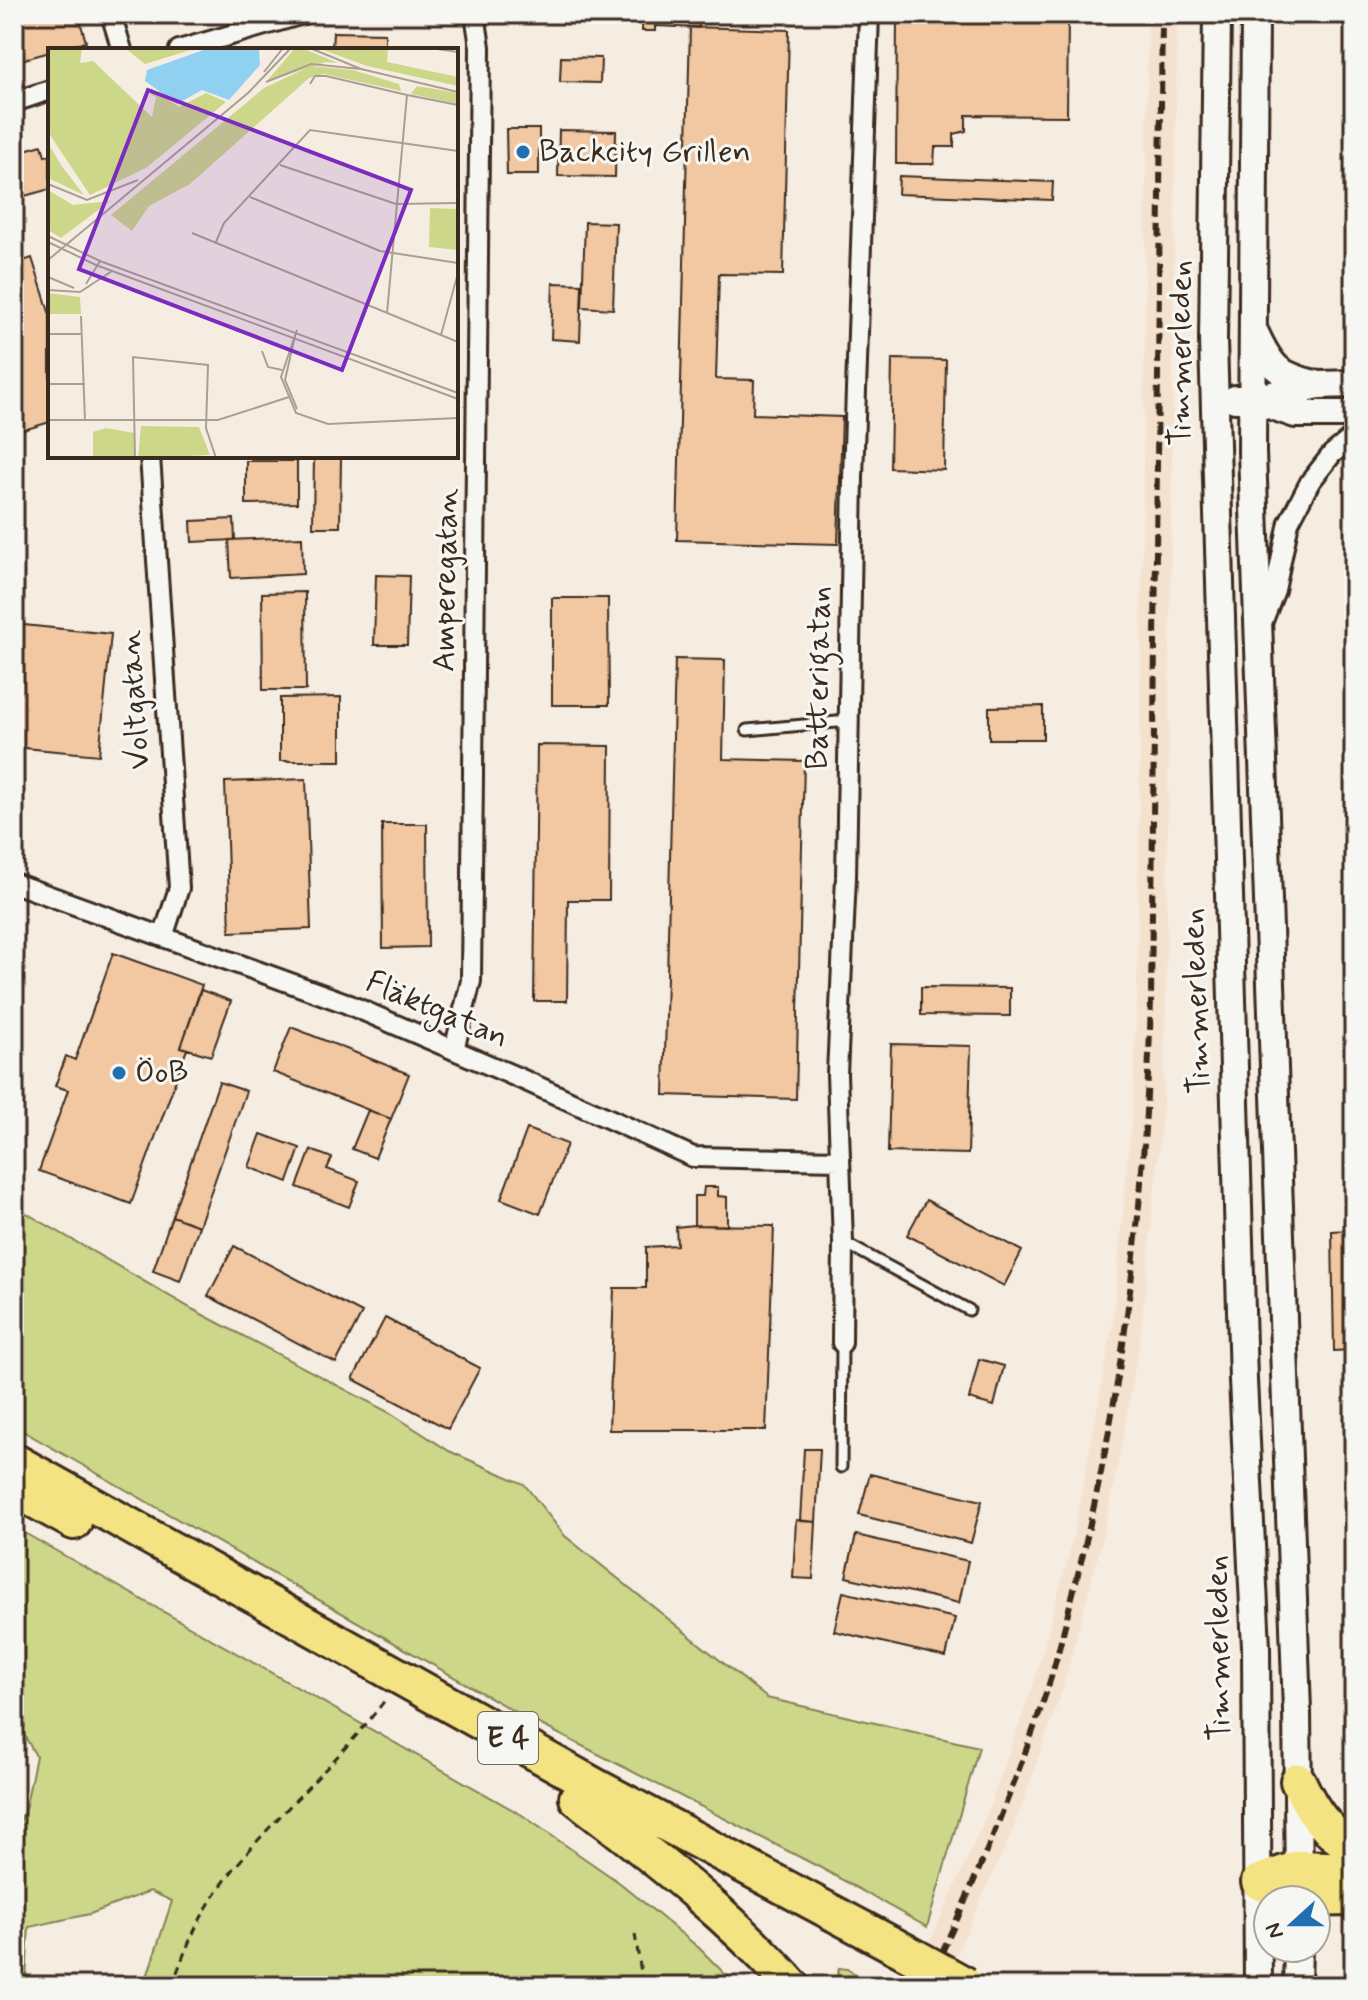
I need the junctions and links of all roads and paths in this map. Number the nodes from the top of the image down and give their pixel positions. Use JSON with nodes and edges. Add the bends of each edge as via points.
{"nodes":[{"id":1,"x":111,"y":14,"type":"edge"},
{"id":2,"x":303,"y":14,"type":"edge"},
{"id":3,"x":475,"y":14,"type":"edge"},
{"id":4,"x":869,"y":14,"type":"edge"},
{"id":5,"x":1217,"y":14,"type":"edge"},
{"id":6,"x":1255,"y":14,"type":"edge"},
{"id":7,"x":121,"y":48,"type":"edge"},
{"id":8,"x":186,"y":48,"type":"edge"},
{"id":9,"x":48,"y":91,"type":"edge"},
{"id":10,"x":14,"y":102,"type":"edge"},
{"id":11,"x":1252,"y":329,"type":"junction"},
{"id":12,"x":1354,"y":384,"type":"edge"},
{"id":13,"x":1319,"y":385,"type":"junction"},
{"id":14,"x":1214,"y":398,"type":"junction"},
{"id":15,"x":1252,"y":399,"type":"junction"},
{"id":16,"x":1354,"y":414,"type":"edge"},
{"id":17,"x":1354,"y":436,"type":"edge"},
{"id":18,"x":150,"y":458,"type":"edge"},
{"id":19,"x":1258,"y":633,"type":"junction"},
{"id":20,"x":848,"y":721,"type":"junction"},
{"id":21,"x":747,"y":730,"type":"dead end"},
{"id":22,"x":14,"y":883,"type":"edge"},
{"id":23,"x":163,"y":937,"type":"junction"},
{"id":24,"x":454,"y":1050,"type":"junction"},
{"id":25,"x":840,"y":1160,"type":"junction"},
{"id":26,"x":843,"y":1242,"type":"junction"},
{"id":27,"x":969,"y":1310,"type":"dead end"},
{"id":28,"x":842,"y":1343,"type":"joint"},
{"id":29,"x":14,"y":1461,"type":"edge"},
{"id":30,"x":841,"y":1467,"type":"dead end"},
{"id":31,"x":14,"y":1489,"type":"edge"},
{"id":32,"x":389,"y":1696,"type":"junction"},
{"id":33,"x":1298,"y":1781,"type":"junction"},
{"id":34,"x":577,"y":1798,"type":"junction"},
{"id":35,"x":1354,"y":1847,"type":"edge"},
{"id":36,"x":1354,"y":1870,"type":"edge"},
{"id":37,"x":1259,"y":1882,"type":"junction"},
{"id":38,"x":1270,"y":1884,"type":"edge"},
{"id":39,"x":1299,"y":1884,"type":"edge"},
{"id":40,"x":1313,"y":1884,"type":"edge"},
{"id":41,"x":1332,"y":1894,"type":"edge"},
{"id":42,"x":1354,"y":1898,"type":"edge"},
{"id":43,"x":635,"y":1934,"type":"dead end"},
{"id":44,"x":901,"y":1960,"type":"junction"},
{"id":45,"x":1298,"y":1964,"type":"edge"},
{"id":46,"x":172,"y":1986,"type":"edge"},
{"id":47,"x":643,"y":1986,"type":"edge"},
{"id":48,"x":792,"y":1986,"type":"edge"},
{"id":49,"x":927,"y":1986,"type":"edge"},
{"id":50,"x":967,"y":1986,"type":"edge"},
{"id":51,"x":1258,"y":1986,"type":"edge"},
{"id":52,"x":1297,"y":1986,"type":"edge"}],
"edges":[{"from":1,"to":7,"type":"street"},
{"from":2,"to":8,"type":"street"},
{"from":3,"to":24,"type":"street","name":"Amperegatan","via":[[480,47],[471,981]]},
{"from":4,"to":20,"type":"street","name":"Batterigatan"},
{"from":5,"to":14,"type":"main road","name":"Timmerleden"},
{"from":6,"to":11,"type":"main road"},
{"from":9,"to":10,"type":"street"},
{"from":11,"to":13,"type":"main road","via":[[1266,358],[1286,377]]},
{"from":11,"to":15,"type":"main road"},
{"from":12,"to":13,"type":"main road"},
{"from":13,"to":15,"type":"main road"},
{"from":14,"to":15,"type":"main road"},
{"from":14,"to":37,"type":"main road","name":"Timmerleden","via":[[1243,1380],[1256,1647]]},
{"from":15,"to":16,"type":"main road","via":[[1295,414]]},
{"from":15,"to":19,"type":"main road"},
{"from":17,"to":19,"type":"street","via":[[1310,482],[1289,522],[1275,590]]},
{"from":18,"to":23,"type":"street","name":"Voltgatan","via":[[179,888]]},
{"from":19,"to":33,"type":"main road"},
{"from":20,"to":21,"type":"lane"},
{"from":20,"to":25,"type":"street","name":"Batterigatan","via":[[837,1074]]},
{"from":22,"to":23,"type":"street","name":"Fläktgatan"},
{"from":23,"to":24,"type":"street","name":"Fläktgatan","via":[[343,1002]]},
{"from":24,"to":25,"type":"street","name":"Fläktgatan","via":[[693,1157]]},
{"from":25,"to":26,"type":"street","name":"Batterigatan"},
{"from":26,"to":27,"type":"lane"},
{"from":26,"to":28,"type":"street","name":"Batterigatan"},
{"from":28,"to":30,"type":"lane"},
{"from":29,"to":44,"type":"highway","number":"E 4"},
{"from":31,"to":32,"type":"highway","number":"E 4"},
{"from":32,"to":34,"type":"highway","number":"E 4"},
{"from":32,"to":46,"type":"path","via":[[360,1735],[288,1806],[217,1891],[192,1933]]},
{"from":33,"to":35,"type":"highway","via":[[1327,1830]]},
{"from":33,"to":39,"type":"main road"},
{"from":34,"to":44,"type":"highway","number":"E 4"},
{"from":34,"to":48,"type":"highway","number":"E 4","via":[[688,1885]]},
{"from":36,"to":40,"type":"highway"},
{"from":37,"to":38,"type":"highway"},
{"from":37,"to":51,"type":"main road","name":"Timmerleden"},
{"from":41,"to":42,"type":"highway"},
{"from":43,"to":47,"type":"path"},
{"from":44,"to":49,"type":"highway","number":"E 4"},
{"from":44,"to":50,"type":"highway","number":"E 4","bridge":true},
{"from":45,"to":52,"type":"main road"}]}
